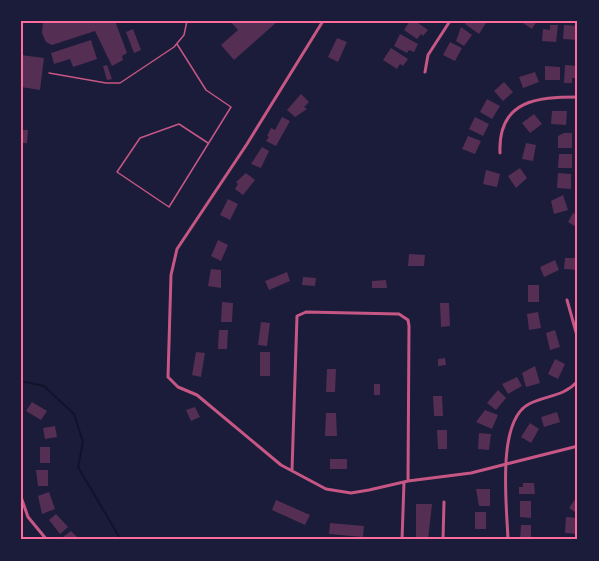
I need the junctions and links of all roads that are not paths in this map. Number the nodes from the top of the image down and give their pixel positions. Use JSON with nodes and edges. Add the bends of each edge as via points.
{"nodes":[{"id":1,"x":187,"y":21,"type":"edge"},
{"id":2,"x":323,"y":21,"type":"edge"},
{"id":3,"x":450,"y":21,"type":"edge"},
{"id":4,"x":177,"y":44,"type":"junction"},
{"id":5,"x":425,"y":72,"type":"dead end"},
{"id":6,"x":49,"y":73,"type":"dead end"},
{"id":7,"x":578,"y":97,"type":"edge"},
{"id":8,"x":208,"y":143,"type":"junction"},
{"id":9,"x":500,"y":153,"type":"dead end"},
{"id":10,"x":567,"y":300,"type":"dead end"},
{"id":11,"x":578,"y":339,"type":"edge"},
{"id":12,"x":578,"y":381,"type":"edge"},
{"id":13,"x":578,"y":446,"type":"edge"},
{"id":14,"x":508,"y":464,"type":"junction"},
{"id":15,"x":292,"y":470,"type":"junction"},
{"id":16,"x":406,"y":482,"type":"junction"},
{"id":17,"x":21,"y":497,"type":"edge"},
{"id":18,"x":444,"y":502,"type":"dead end"},
{"id":19,"x":47,"y":540,"type":"edge"},
{"id":20,"x":402,"y":540,"type":"edge"},
{"id":21,"x":443,"y":540,"type":"edge"},
{"id":22,"x":508,"y":540,"type":"edge"}],
"edges":[{"from":1,"to":4,"type":"lane"},
{"from":2,"to":15,"type":"street","via":[[177,249],[171,275],[168,377],[178,387],[197,395],[280,465]]},
{"from":3,"to":5,"type":"street","via":[[428,54]]},
{"from":4,"to":6,"type":"lane","via":[[120,82]]},
{"from":4,"to":8,"type":"lane","via":[[206,90],[231,107]]},
{"from":7,"to":9,"type":"street","via":[[546,97],[523,104],[504,125]]},
{"from":8,"to":8,"type":"lane","via":[[169,207],[117,172],[140,138],[179,124]]},
{"from":10,"to":11,"type":"street"},
{"from":12,"to":14,"type":"street","via":[[561,395],[518,411],[507,440]]},
{"from":13,"to":14,"type":"street"},
{"from":14,"to":16,"type":"street"},
{"from":14,"to":22,"type":"street"},
{"from":15,"to":16,"type":"street","via":[[326,489],[351,493]]},
{"from":15,"to":16,"type":"street","via":[[297,316],[306,312],[399,314],[408,320],[409,326]]},
{"from":16,"to":20,"type":"street"},
{"from":17,"to":19,"type":"street","via":[[28,517]]},
{"from":18,"to":21,"type":"street"}]}
